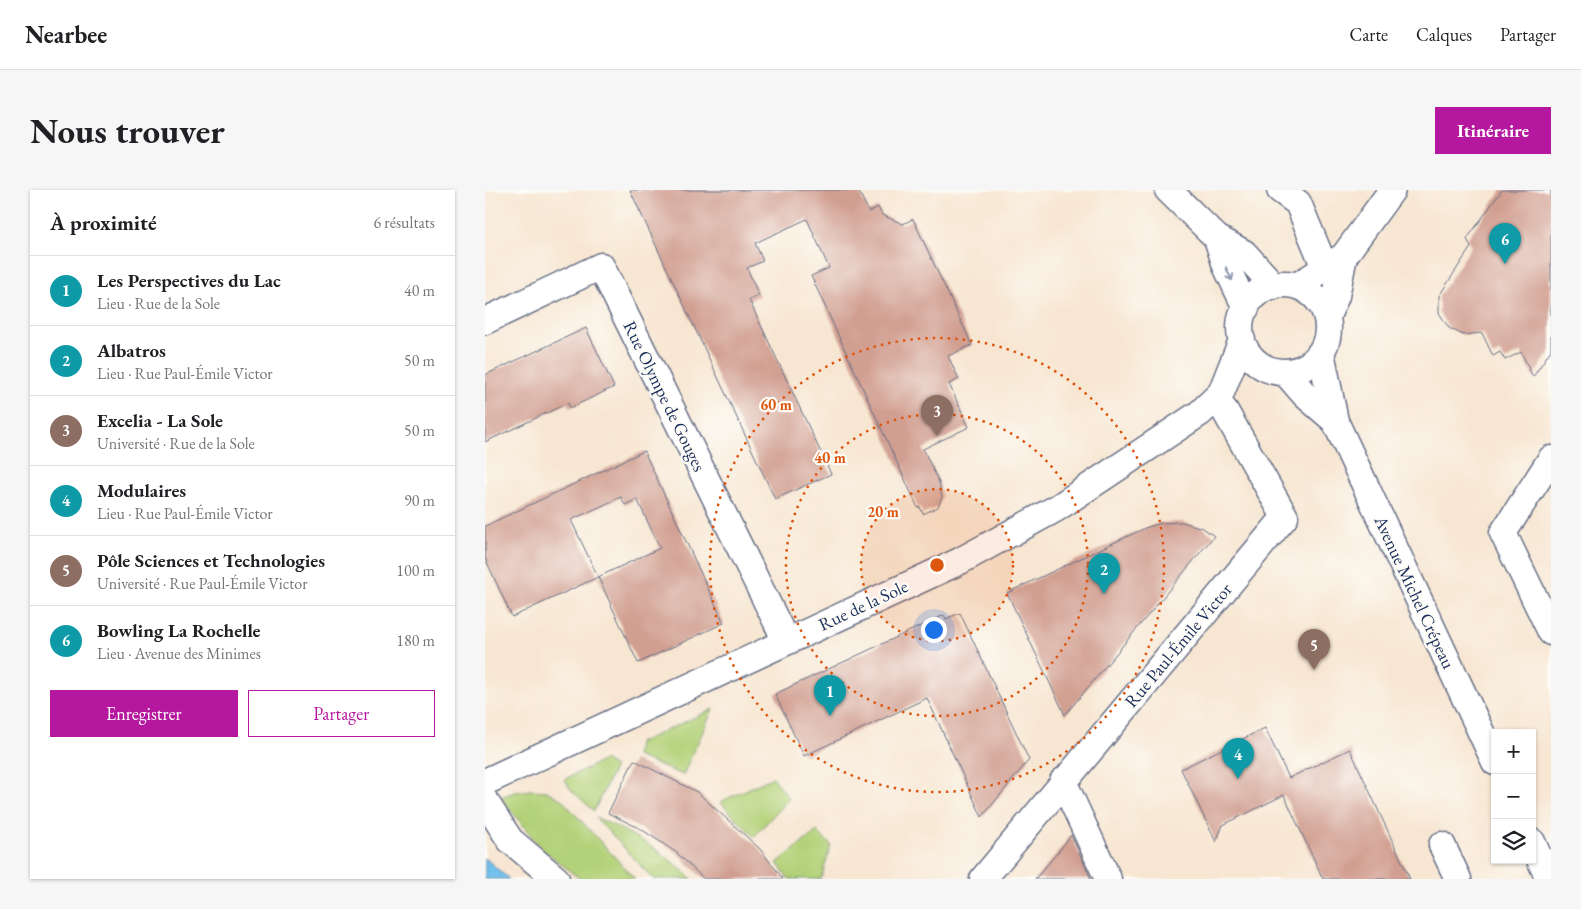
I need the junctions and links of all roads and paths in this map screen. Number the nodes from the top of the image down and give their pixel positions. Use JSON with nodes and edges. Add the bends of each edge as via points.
{"nodes":[{"id":1,"x":1168,"y":190,"type":"edge"},
{"id":2,"x":1280,"y":190,"type":"edge"},
{"id":3,"x":1392,"y":190,"type":"edge"},
{"id":4,"x":1217,"y":238,"type":"junction"},
{"id":5,"x":1335,"y":262,"type":"junction"},
{"id":6,"x":1285,"y":286,"type":"junction"},
{"id":7,"x":1246,"y":308,"type":"junction"},
{"id":8,"x":1327,"y":316,"type":"junction"},
{"id":9,"x":485,"y":321,"type":"edge"},
{"id":10,"x":1242,"y":340,"type":"junction"},
{"id":11,"x":1321,"y":352,"type":"junction"},
{"id":12,"x":1281,"y":372,"type":"junction"},
{"id":13,"x":1219,"y":396,"type":"junction"},
{"id":14,"x":1335,"y":421,"type":"junction"},
{"id":15,"x":1551,"y":459,"type":"edge"},
{"id":16,"x":1551,"y":632,"type":"edge"},
{"id":17,"x":786,"y":641,"type":"junction"},
{"id":18,"x":1491,"y":753,"type":"edge"},
{"id":19,"x":1063,"y":781,"type":"junction"},
{"id":20,"x":485,"y":782,"type":"edge"},
{"id":21,"x":485,"y":801,"type":"edge"},
{"id":22,"x":1442,"y":845,"type":"dead end"},
{"id":23,"x":1536,"y":851,"type":"edge"},
{"id":24,"x":556,"y":879,"type":"edge"},
{"id":25,"x":983,"y":879,"type":"edge"},
{"id":26,"x":1108,"y":879,"type":"edge"},
{"id":27,"x":1458,"y":879,"type":"edge"},
{"id":28,"x":1549,"y":879,"type":"edge"}],
"edges":[{"from":1,"to":4,"type":"street"},
{"from":2,"to":5,"type":"street","via":[[1298,203]]},
{"from":3,"to":5,"type":"street"},
{"from":4,"to":6,"type":"street","via":[[1244,253]]},
{"from":4,"to":7,"type":"street","one_way":true},
{"from":5,"to":6,"type":"street"},
{"from":5,"to":8,"type":"street","via":[[1336,296]]},
{"from":6,"to":7,"type":"street","via":[[1262,290]]},
{"from":6,"to":8,"type":"street","via":[[1311,293]]},
{"from":7,"to":10,"type":"street","via":[[1241,324]]},
{"from":8,"to":11,"type":"street","name":"Avenue Michel Crépeau","via":[[1327,341]]},
{"from":9,"to":17,"type":"street","name":"Rue Olympe de Gouges","via":[[601,266]]},
{"from":10,"to":12,"type":"street","name":"Avenue Michel Crépeau","via":[[1255,361]]},
{"from":10,"to":13,"type":"street","name":"Rue de la Sole"},
{"from":11,"to":12,"type":"street","via":[[1306,367]]},
{"from":11,"to":14,"type":"street","name":"Avenue Michel Crépeau"},
{"from":12,"to":13,"type":"street","name":"Rue de la Sole"},
{"from":12,"to":14,"type":"street","name":"Avenue Michel Crépeau"},
{"from":13,"to":17,"type":"street","name":"Rue de la Sole","via":[[1200,414],[1057,508],[960,561]]},
{"from":13,"to":19,"type":"street","name":"Rue Paul-Émile Victor","via":[[1285,517]]},
{"from":14,"to":18,"type":"street","name":"Avenue Michel Crépeau"},
{"from":15,"to":16,"type":"street","via":[[1503,533]]},
{"from":17,"to":20,"type":"street","name":"Rue de la Sole"},
{"from":19,"to":25,"type":"street","name":"Rue Paul-Émile Victor"},
{"from":19,"to":26,"type":"street"},
{"from":21,"to":24,"type":"street","via":[[510,840]]},
{"from":22,"to":27,"type":"street"},
{"from":23,"to":28,"type":"street"}]}
